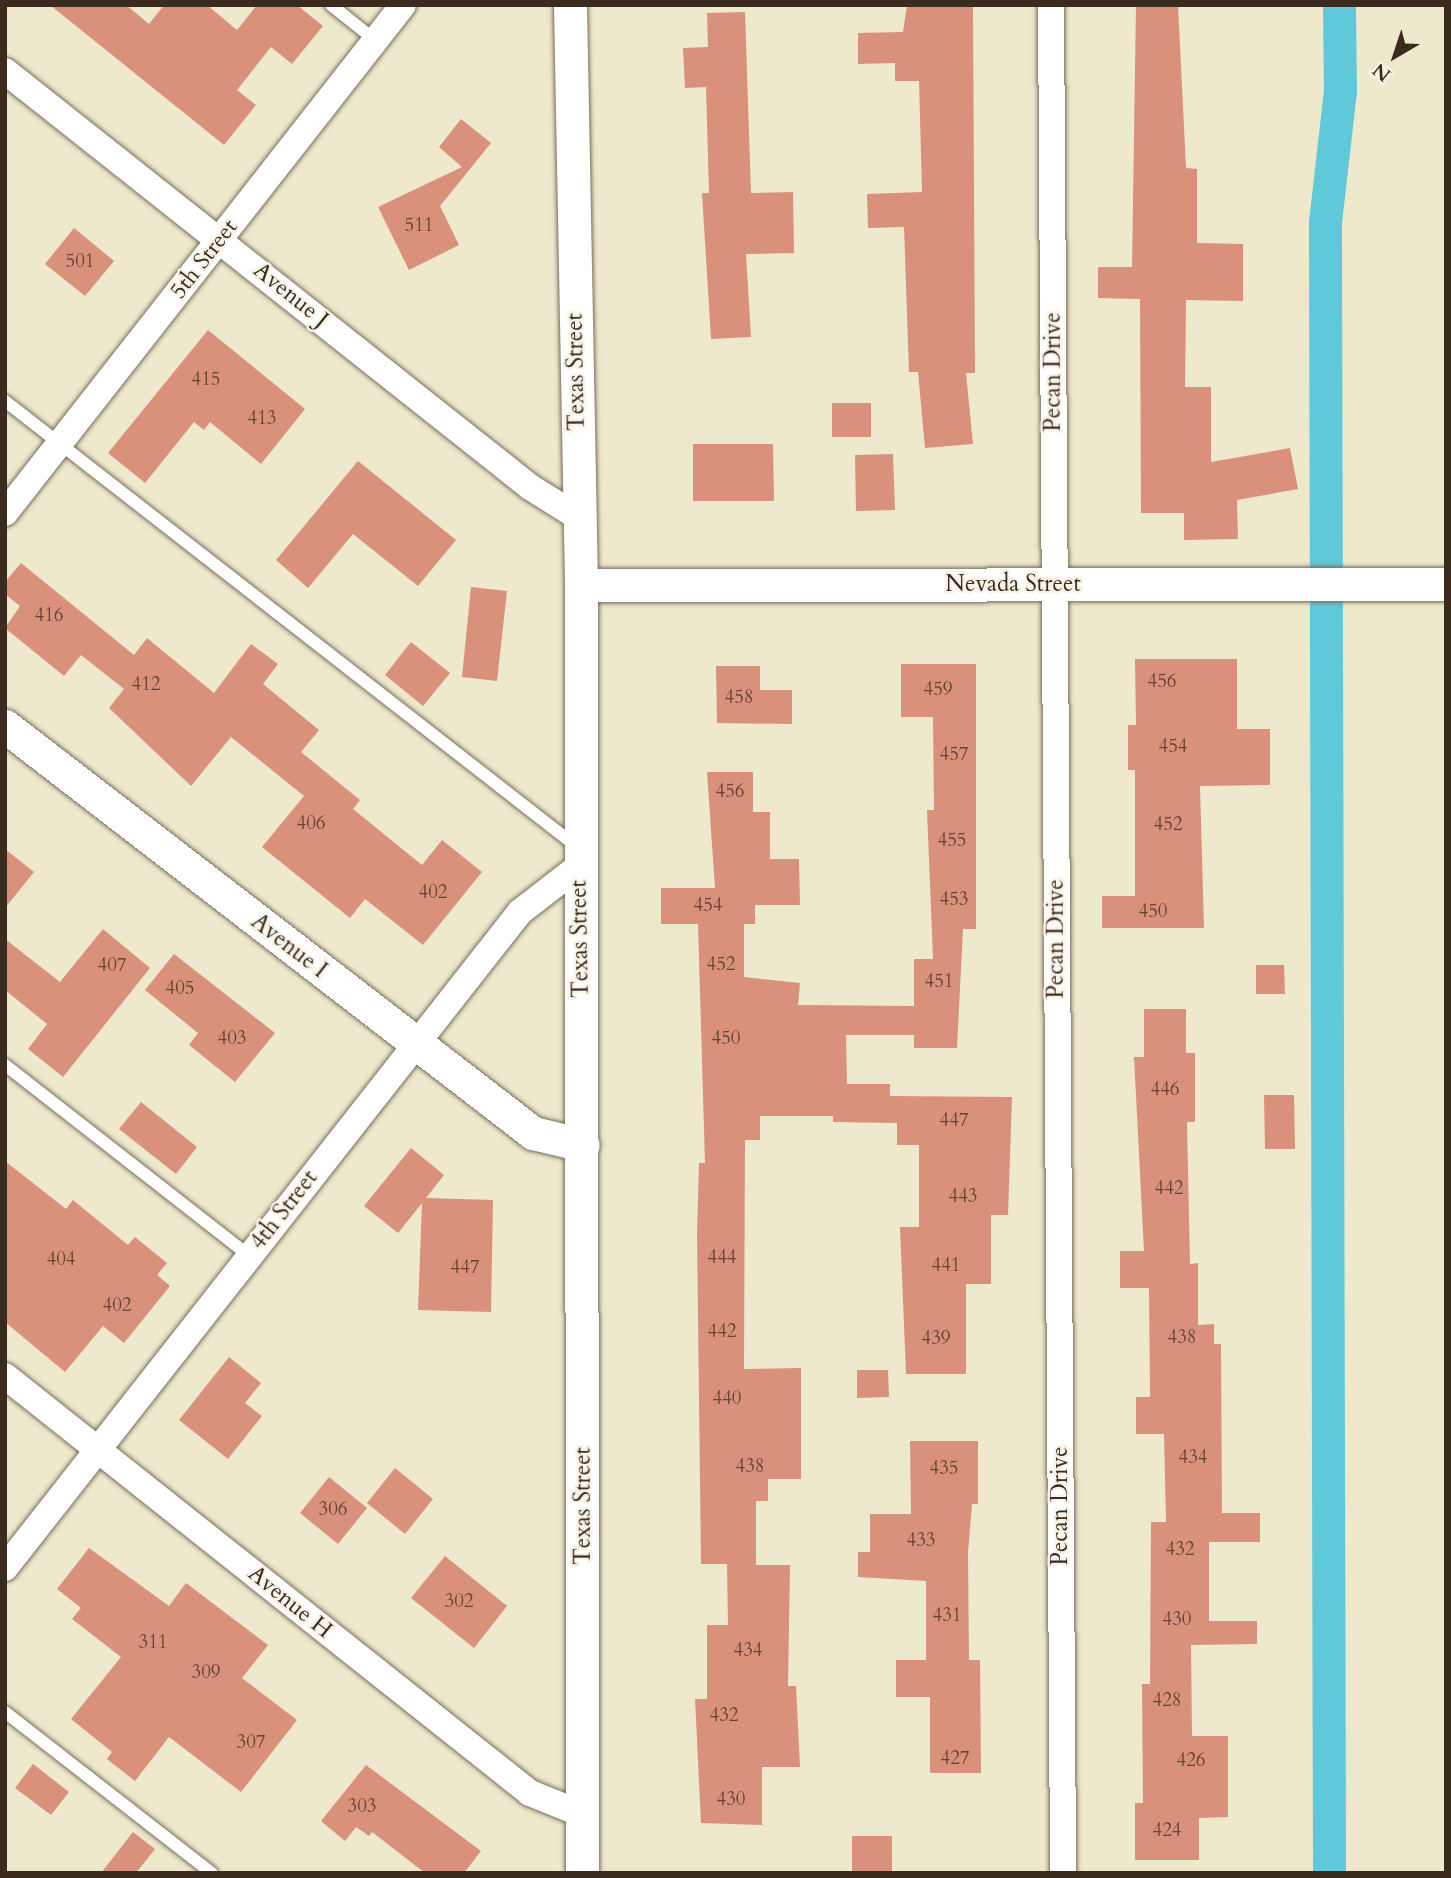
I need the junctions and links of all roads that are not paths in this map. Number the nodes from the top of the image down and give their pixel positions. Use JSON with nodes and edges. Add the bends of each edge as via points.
{"nodes":[{"id":1,"x":331,"y":5,"type":"edge"},
{"id":2,"x":403,"y":5,"type":"edge"},
{"id":3,"x":570,"y":5,"type":"edge"},
{"id":4,"x":1051,"y":5,"type":"edge"},
{"id":5,"x":375,"y":40,"type":"junction"},
{"id":6,"x":5,"y":71,"type":"edge"},
{"id":7,"x":220,"y":238,"type":"junction"},
{"id":8,"x":5,"y":401,"type":"edge"},
{"id":9,"x":60,"y":443,"type":"junction"},
{"id":10,"x":5,"y":513,"type":"edge"},
{"id":11,"x":578,"y":517,"type":"junction"},
{"id":12,"x":1054,"y":584,"type":"junction"},
{"id":13,"x":1446,"y":584,"type":"edge"},
{"id":14,"x":581,"y":585,"type":"junction"},
{"id":15,"x":5,"y":726,"type":"edge"},
{"id":16,"x":578,"y":858,"type":"junction"},
{"id":17,"x":413,"y":1043,"type":"junction"},
{"id":18,"x":5,"y":1065,"type":"edge"},
{"id":19,"x":583,"y":1145,"type":"junction"},
{"id":20,"x":248,"y":1255,"type":"junction"},
{"id":21,"x":5,"y":1376,"type":"edge"},
{"id":22,"x":98,"y":1448,"type":"junction"},
{"id":23,"x":5,"y":1568,"type":"edge"},
{"id":24,"x":5,"y":1712,"type":"edge"},
{"id":25,"x":582,"y":1814,"type":"junction"},
{"id":26,"x":212,"y":1873,"type":"edge"},
{"id":27,"x":582,"y":1873,"type":"edge"},
{"id":28,"x":1063,"y":1873,"type":"edge"}],
"edges":[{"from":1,"to":5,"type":"lane"},
{"from":2,"to":5,"type":"street","name":"5th Street"},
{"from":3,"to":11,"type":"street","name":"Texas Street"},
{"from":4,"to":12,"type":"street","name":"Pecan Drive"},
{"from":5,"to":7,"type":"street","name":"5th Street"},
{"from":6,"to":7,"type":"street","name":"Avenue J"},
{"from":7,"to":9,"type":"street","name":"5th Street"},
{"from":7,"to":11,"type":"street","name":"Avenue J","via":[[530,487]]},
{"from":8,"to":9,"type":"lane"},
{"from":9,"to":10,"type":"street","name":"5th Street"},
{"from":9,"to":16,"type":"lane"},
{"from":11,"to":14,"type":"street","name":"Texas Street"},
{"from":12,"to":13,"type":"street","name":"Nevada Street"},
{"from":12,"to":14,"type":"street","name":"Nevada Street"},
{"from":12,"to":28,"type":"street","name":"Pecan Drive"},
{"from":14,"to":16,"type":"street","name":"Texas Street"},
{"from":15,"to":17,"type":"street","name":"Avenue I"},
{"from":16,"to":17,"type":"street","name":"4th Street","via":[[520,912]]},
{"from":16,"to":19,"type":"street","name":"Texas Street"},
{"from":17,"to":19,"type":"street","name":"Avenue I","via":[[533,1133]]},
{"from":17,"to":20,"type":"street","name":"4th Street"},
{"from":18,"to":20,"type":"lane"},
{"from":19,"to":25,"type":"street","name":"Texas Street"},
{"from":20,"to":22,"type":"street","name":"4th Street"},
{"from":21,"to":22,"type":"street","name":"Avenue H"},
{"from":22,"to":23,"type":"street","name":"4th Street"},
{"from":22,"to":25,"type":"street","name":"Avenue H","via":[[530,1793]]},
{"from":24,"to":26,"type":"lane"},
{"from":25,"to":27,"type":"street","name":"Texas Street"}]}
